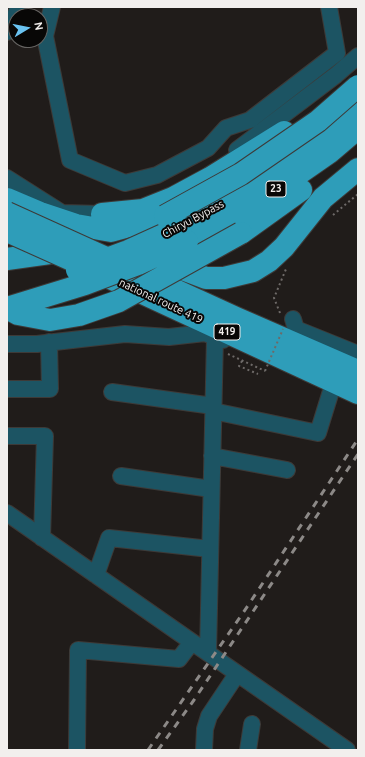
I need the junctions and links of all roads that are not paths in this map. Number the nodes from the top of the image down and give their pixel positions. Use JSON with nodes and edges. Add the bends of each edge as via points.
{"nodes":[{"id":1,"x":19,"y":7,"type":"edge"},
{"id":2,"x":52,"y":7,"type":"edge"},
{"id":3,"x":328,"y":7,"type":"edge"},
{"id":4,"x":336,"y":7,"type":"edge"},
{"id":5,"x":7,"y":31,"type":"edge"},
{"id":6,"x":358,"y":56,"type":"edge"},
{"id":7,"x":358,"y":74,"type":"edge"},
{"id":8,"x":336,"y":75,"type":"junction"},
{"id":9,"x":358,"y":86,"type":"edge"},
{"id":10,"x":301,"y":92,"type":"dead end"},
{"id":11,"x":358,"y":106,"type":"edge"},
{"id":12,"x":226,"y":128,"type":"junction"},
{"id":13,"x":358,"y":128,"type":"edge"},
{"id":14,"x":358,"y":148,"type":"edge"},
{"id":15,"x":228,"y":156,"type":"junction"},
{"id":16,"x":358,"y":169,"type":"edge"},
{"id":17,"x":7,"y":178,"type":"edge"},
{"id":18,"x":7,"y":199,"type":"edge"},
{"id":19,"x":7,"y":213,"type":"edge"},
{"id":20,"x":102,"y":214,"type":"junction"},
{"id":21,"x":7,"y":231,"type":"edge"},
{"id":22,"x":7,"y":260,"type":"edge"},
{"id":23,"x":7,"y":292,"type":"edge"},
{"id":24,"x":7,"y":308,"type":"edge"},
{"id":25,"x":288,"y":324,"type":"road end"},
{"id":26,"x":215,"y":336,"type":"junction"},
{"id":27,"x":49,"y":342,"type":"junction"},
{"id":28,"x":7,"y":344,"type":"edge"},
{"id":29,"x":357,"y":366,"type":"edge"},
{"id":30,"x":7,"y":389,"type":"edge"},
{"id":31,"x":331,"y":391,"type":"junction"},
{"id":32,"x":112,"y":392,"type":"dead end"},
{"id":33,"x":358,"y":393,"type":"edge"},
{"id":34,"x":358,"y":404,"type":"edge"},
{"id":35,"x":213,"y":409,"type":"junction"},
{"id":36,"x":7,"y":436,"type":"edge"},
{"id":37,"x":212,"y":456,"type":"junction"},
{"id":38,"x":287,"y":470,"type":"dead end"},
{"id":39,"x":121,"y":476,"type":"dead end"},
{"id":40,"x":211,"y":489,"type":"junction"},
{"id":41,"x":7,"y":513,"type":"edge"},
{"id":42,"x":42,"y":538,"type":"junction"},
{"id":43,"x":210,"y":549,"type":"junction"},
{"id":44,"x":96,"y":575,"type":"junction"},
{"id":45,"x":192,"y":642,"type":"junction"},
{"id":46,"x":208,"y":652,"type":"junction"},
{"id":47,"x":237,"y":674,"type":"junction"},
{"id":48,"x":252,"y":724,"type":"dead end"},
{"id":49,"x":77,"y":750,"type":"edge"},
{"id":50,"x":204,"y":750,"type":"edge"},
{"id":51,"x":248,"y":750,"type":"edge"},
{"id":52,"x":347,"y":750,"type":"edge"}],
"edges":[{"from":1,"to":5,"type":"street"},
{"from":2,"to":12,"type":"street","via":[[45,36],[70,160],[125,183],[157,175],[208,148]]},
{"from":3,"to":12,"type":"street","via":[[337,53],[250,120]]},
{"from":4,"to":10,"type":"street","via":[[345,57]]},
{"from":6,"to":8,"type":"street"},
{"from":7,"to":20,"type":"highway","via":[[284,132],[210,178],[173,198],[143,210]]},
{"from":8,"to":11,"type":"street"},
{"from":8,"to":15,"type":"street"},
{"from":9,"to":18,"type":"highway","bridge":true,"via":[[318,121],[241,174],[165,216],[111,231],[76,225]]},
{"from":11,"to":23,"type":"highway","name":"Chiryu Bypass","number":"23","bridge":true,"via":[[270,173],[180,227],[95,264],[42,283]]},
{"from":12,"to":15,"type":"street"},
{"from":13,"to":24,"type":"highway","name":"Chiryu Bypass","number":"23","bridge":true,"via":[[330,152],[229,220],[138,264]]},
{"from":14,"to":24,"type":"highway","bridge":true,"via":[[241,233],[119,301],[80,315],[50,320],[18,314]]},
{"from":15,"to":20,"type":"street","via":[[149,198]]},
{"from":16,"to":22,"type":"highway","via":[[327,207],[268,261],[253,271],[232,277],[206,278],[144,253],[116,248],[88,248]]},
{"from":17,"to":20,"type":"street","via":[[62,213]]},
{"from":19,"to":29,"type":"highway","name":"national route 419","number":"419","bridge":true,"via":[[236,318]]},
{"from":21,"to":33,"type":"highway","name":"national route 419","number":"419","bridge":true},
{"from":25,"to":29,"type":"street"},
{"from":26,"to":27,"type":"street","via":[[205,333],[169,337],[125,334]]},
{"from":26,"to":31,"type":"street"},
{"from":26,"to":35,"type":"street"},
{"from":27,"to":28,"type":"street"},
{"from":27,"to":30,"type":"street","via":[[50,389]]},
{"from":31,"to":34,"type":"street"},
{"from":31,"to":35,"type":"street","via":[[318,433]]},
{"from":32,"to":35,"type":"street"},
{"from":35,"to":37,"type":"street"},
{"from":36,"to":42,"type":"street","via":[[45,436]]},
{"from":37,"to":38,"type":"street"},
{"from":37,"to":40,"type":"street"},
{"from":39,"to":40,"type":"street"},
{"from":40,"to":43,"type":"street"},
{"from":41,"to":42,"type":"street"},
{"from":42,"to":44,"type":"street"},
{"from":43,"to":44,"type":"street","via":[[109,538]]},
{"from":43,"to":46,"type":"street"},
{"from":44,"to":45,"type":"street"},
{"from":45,"to":46,"type":"street"},
{"from":45,"to":49,"type":"street","via":[[179,659],[78,650]]},
{"from":46,"to":47,"type":"street"},
{"from":47,"to":50,"type":"street","via":[[209,716],[205,729]]},
{"from":47,"to":52,"type":"street"},
{"from":48,"to":51,"type":"street"}]}
